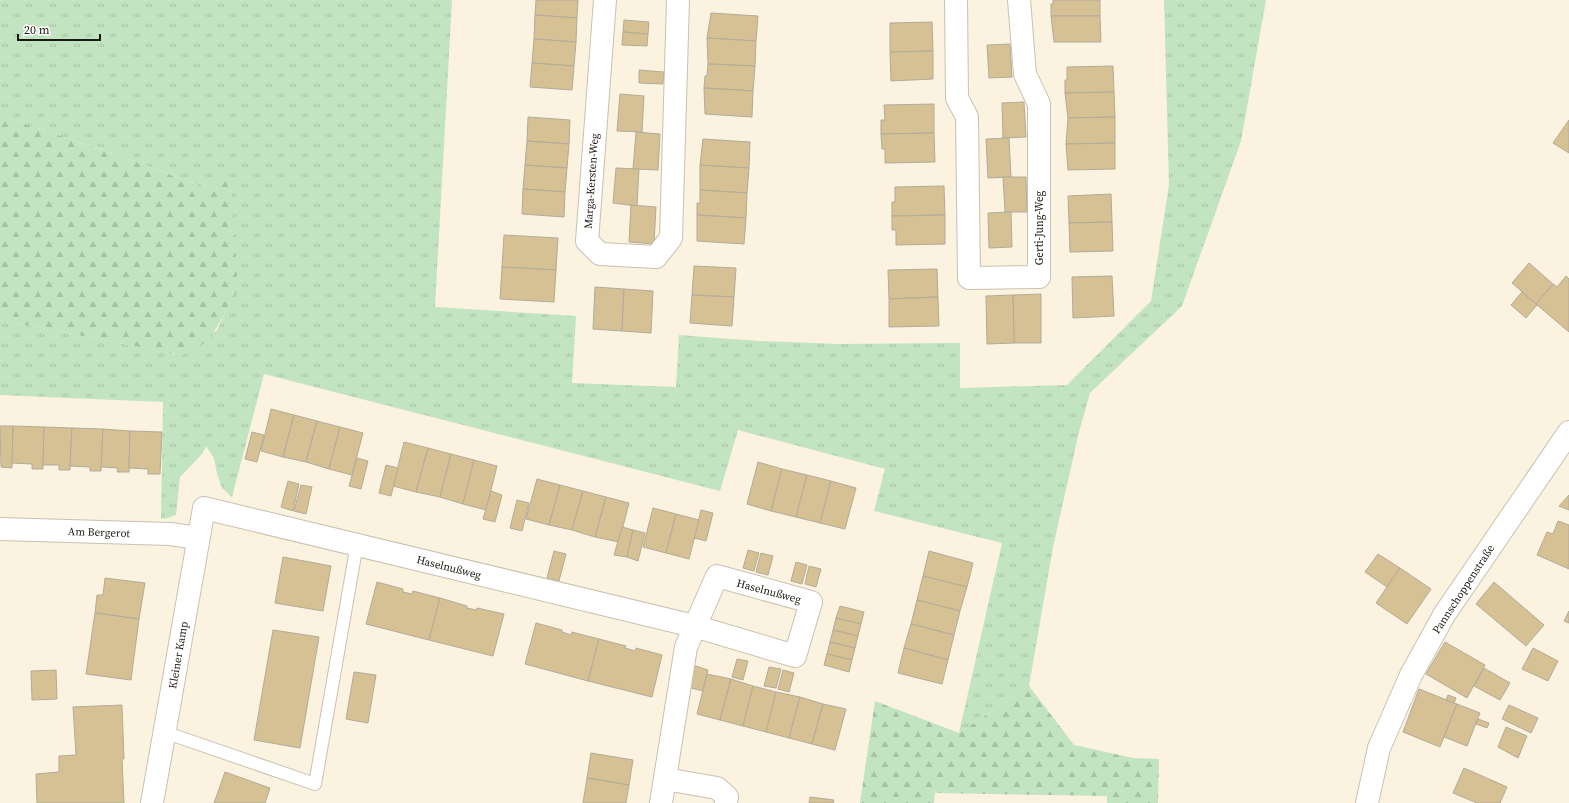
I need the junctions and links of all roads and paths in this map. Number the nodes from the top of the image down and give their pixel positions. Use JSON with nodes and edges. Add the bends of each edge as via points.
{"nodes":[{"id":1,"x":604,"y":0,"type":"edge"},
{"id":2,"x":678,"y":0,"type":"edge"},
{"id":3,"x":956,"y":0,"type":"edge"},
{"id":4,"x":1019,"y":0,"type":"edge"},
{"id":5,"x":1569,"y":432,"type":"edge"},
{"id":6,"x":204,"y":508,"type":"joint"},
{"id":7,"x":0,"y":529,"type":"edge"},
{"id":8,"x":198,"y":538,"type":"junction"},
{"id":9,"x":357,"y":544,"type":"junction"},
{"id":10,"x":694,"y":626,"type":"junction"},
{"id":11,"x":164,"y":732,"type":"junction"},
{"id":12,"x":665,"y":779,"type":"junction"},
{"id":13,"x":152,"y":803,"type":"edge"},
{"id":14,"x":662,"y":803,"type":"edge"},
{"id":15,"x":726,"y":803,"type":"edge"},
{"id":16,"x":1367,"y":803,"type":"edge"}],
"edges":[{"from":1,"to":2,"type":"street","name":"Marga-Kersten-Weg","via":[[587,241],[600,254],[656,257],[671,238]]},
{"from":3,"to":4,"type":"street","name":"Gerti-Jung-Weg","via":[[958,98],[967,117],[969,278],[1039,277],[1039,104],[1025,74]]},
{"from":5,"to":16,"type":"street","name":"Pannschoppenstraße","via":[[1444,614],[1410,675],[1379,748]]},
{"from":6,"to":8,"type":"street","name":"Kleiner Kamp"},
{"from":6,"to":9,"type":"street","name":"Haselnußweg"},
{"from":7,"to":8,"type":"street","name":"Am Bergerot","via":[[170,534]]},
{"from":8,"to":11,"type":"street","name":"Kleiner Kamp"},
{"from":9,"to":10,"type":"street","name":"Haselnußweg"},
{"from":9,"to":11,"type":"lane","via":[[315,784]]},
{"from":10,"to":10,"type":"street","name":"Haselnußweg","via":[[795,656],[811,602],[717,576]]},
{"from":10,"to":12,"type":"street","name":"Haselnußweg","via":[[686,647]]},
{"from":11,"to":13,"type":"street","name":"Kleiner Kamp"},
{"from":12,"to":14,"type":"street","name":"Haselnußweg"},
{"from":12,"to":15,"type":"street","via":[[718,788],[727,797]]}]}
